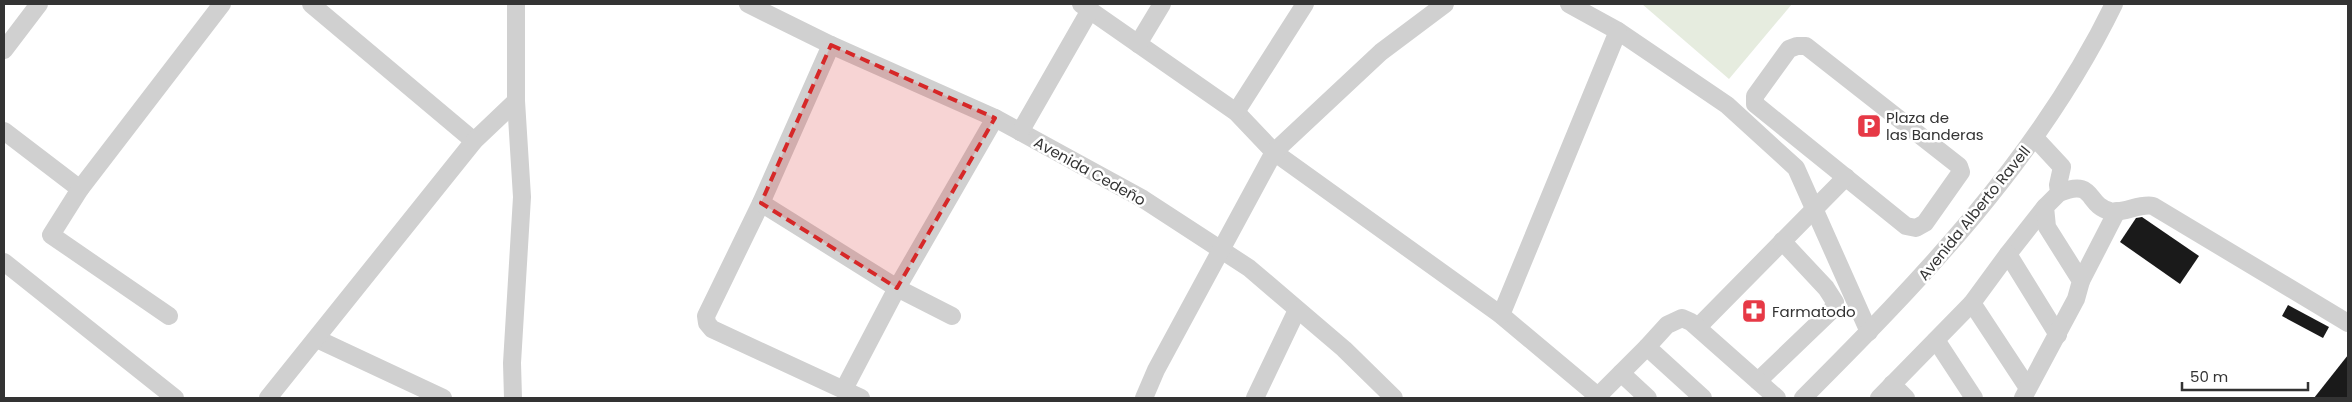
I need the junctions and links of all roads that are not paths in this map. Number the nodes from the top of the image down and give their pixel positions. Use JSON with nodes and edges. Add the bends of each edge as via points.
{"nodes":[{"id":1,"x":39,"y":4,"type":"edge"},
{"id":2,"x":222,"y":4,"type":"edge"},
{"id":3,"x":311,"y":4,"type":"edge"},
{"id":4,"x":516,"y":4,"type":"edge"},
{"id":5,"x":748,"y":4,"type":"edge"},
{"id":6,"x":1162,"y":4,"type":"edge"},
{"id":7,"x":1305,"y":4,"type":"edge"},
{"id":8,"x":1445,"y":4,"type":"edge"},
{"id":9,"x":1569,"y":4,"type":"edge"},
{"id":10,"x":2114,"y":4,"type":"edge"},
{"id":11,"x":1085,"y":7,"type":"edge"},
{"id":12,"x":1618,"y":31,"type":"junction"},
{"id":13,"x":1138,"y":44,"type":"junction"},
{"id":14,"x":831,"y":45,"type":"junction"},
{"id":15,"x":4,"y":50,"type":"edge"},
{"id":16,"x":516,"y":101,"type":"junction"},
{"id":17,"x":1236,"y":112,"type":"junction"},
{"id":18,"x":995,"y":118,"type":"junction"},
{"id":19,"x":4,"y":131,"type":"edge"},
{"id":20,"x":1020,"y":132,"type":"junction"},
{"id":21,"x":2035,"y":138,"type":"junction"},
{"id":22,"x":474,"y":142,"type":"junction"},
{"id":23,"x":1274,"y":152,"type":"junction"},
{"id":24,"x":1846,"y":177,"type":"junction"},
{"id":25,"x":80,"y":189,"type":"junction"},
{"id":26,"x":2059,"y":193,"type":"junction"},
{"id":27,"x":761,"y":203,"type":"junction"},
{"id":28,"x":2045,"y":207,"type":"junction"},
{"id":29,"x":1814,"y":209,"type":"junction"},
{"id":30,"x":2117,"y":211,"type":"junction"},
{"id":31,"x":1782,"y":241,"type":"junction"},
{"id":32,"x":1221,"y":249,"type":"junction"},
{"id":33,"x":2008,"y":254,"type":"junction"},
{"id":34,"x":4,"y":262,"type":"edge"},
{"id":35,"x":2081,"y":281,"type":"junction"},
{"id":36,"x":897,"y":288,"type":"junction"},
{"id":37,"x":1972,"y":304,"type":"junction"},
{"id":38,"x":1296,"y":310,"type":"junction"},
{"id":39,"x":1501,"y":315,"type":"junction"},
{"id":40,"x":169,"y":316,"type":"dead end"},
{"id":41,"x":952,"y":316,"type":"dead end"},
{"id":42,"x":2348,"y":323,"type":"edge"},
{"id":43,"x":1698,"y":328,"type":"junction"},
{"id":44,"x":1869,"y":332,"type":"junction"},
{"id":45,"x":2058,"y":335,"type":"junction"},
{"id":46,"x":317,"y":339,"type":"junction"},
{"id":47,"x":1936,"y":340,"type":"junction"},
{"id":48,"x":1647,"y":347,"type":"junction"},
{"id":49,"x":1621,"y":373,"type":"junction"},
{"id":50,"x":1758,"y":381,"type":"junction"},
{"id":51,"x":1892,"y":384,"type":"junction"},
{"id":52,"x":844,"y":389,"type":"junction"},
{"id":53,"x":2026,"y":393,"type":"edge"},
{"id":54,"x":175,"y":398,"type":"edge"},
{"id":55,"x":268,"y":398,"type":"edge"},
{"id":56,"x":439,"y":398,"type":"edge"},
{"id":57,"x":513,"y":398,"type":"edge"},
{"id":58,"x":861,"y":398,"type":"edge"},
{"id":59,"x":1144,"y":398,"type":"edge"},
{"id":60,"x":1255,"y":398,"type":"edge"},
{"id":61,"x":1394,"y":398,"type":"edge"},
{"id":62,"x":1598,"y":398,"type":"edge"},
{"id":63,"x":1648,"y":398,"type":"edge"},
{"id":64,"x":1703,"y":398,"type":"edge"},
{"id":65,"x":1777,"y":398,"type":"edge"},
{"id":66,"x":1803,"y":398,"type":"edge"},
{"id":67,"x":1879,"y":398,"type":"edge"},
{"id":68,"x":1906,"y":398,"type":"edge"},
{"id":69,"x":1974,"y":398,"type":"edge"}],
"edges":[{"from":1,"to":15,"type":"street"},
{"from":2,"to":25,"type":"street"},
{"from":3,"to":22,"type":"street"},
{"from":4,"to":16,"type":"street"},
{"from":5,"to":14,"type":"street","name":"Avenida Cedeño"},
{"from":6,"to":13,"type":"street"},
{"from":7,"to":17,"type":"street"},
{"from":8,"to":23,"type":"street","via":[[1381,52]]},
{"from":9,"to":12,"type":"street"},
{"from":10,"to":21,"type":"street","name":"Avenida Alberto Ravell","via":[[2075,76]]},
{"from":11,"to":13,"type":"street"},
{"from":11,"to":20,"type":"street"},
{"from":12,"to":29,"type":"street","via":[[1727,104],[1796,168]]},
{"from":12,"to":39,"type":"street"},
{"from":13,"to":17,"type":"street"},
{"from":14,"to":18,"type":"street","name":"Avenida Cedeño"},
{"from":14,"to":27,"type":"street"},
{"from":16,"to":22,"type":"street"},
{"from":16,"to":57,"type":"street","via":[[522,197],[512,363]]},
{"from":17,"to":23,"type":"street"},
{"from":18,"to":20,"type":"street","name":"Avenida Cedeño"},
{"from":18,"to":36,"type":"street"},
{"from":19,"to":25,"type":"street"},
{"from":20,"to":32,"type":"street","name":"Avenida Cedeño","via":[[1143,199]]},
{"from":21,"to":26,"type":"street","via":[[2062,167]]},
{"from":21,"to":44,"type":"street","name":"Avenida Alberto Ravell","via":[[1948,248]]},
{"from":22,"to":46,"type":"street"},
{"from":23,"to":32,"type":"street"},
{"from":23,"to":39,"type":"street"},
{"from":24,"to":24,"type":"street","via":[[1755,104],[1755,96],[1789,49],[1806,46],[1954,160],[1961,172],[1925,223],[1916,228],[1906,226]]},
{"from":24,"to":29,"type":"street"},
{"from":25,"to":40,"type":"street","via":[[51,235]]},
{"from":26,"to":28,"type":"street"},
{"from":26,"to":30,"type":"street","via":[[2072,187],[2080,188],[2102,207]]},
{"from":27,"to":36,"type":"street"},
{"from":27,"to":52,"type":"street","via":[[706,316],[707,322],[712,329]]},
{"from":28,"to":33,"type":"street"},
{"from":28,"to":35,"type":"street","via":[[2047,226]]},
{"from":29,"to":31,"type":"street"},
{"from":29,"to":44,"type":"street"},
{"from":30,"to":35,"type":"street"},
{"from":30,"to":42,"type":"street","via":[[2144,204],[2164,210]]},
{"from":31,"to":43,"type":"street"},
{"from":31,"to":50,"type":"street","via":[[1835,302],[1832,310]]},
{"from":32,"to":38,"type":"street","name":"Avenida Cedeño"},
{"from":32,"to":59,"type":"street"},
{"from":33,"to":37,"type":"street"},
{"from":33,"to":45,"type":"street"},
{"from":34,"to":54,"type":"street"},
{"from":35,"to":45,"type":"street"},
{"from":36,"to":41,"type":"street"},
{"from":36,"to":52,"type":"street"},
{"from":37,"to":47,"type":"street"},
{"from":37,"to":53,"type":"street"},
{"from":38,"to":60,"type":"street"},
{"from":38,"to":61,"type":"street","name":"Avenida Cedeño","via":[[1363,366]]},
{"from":39,"to":62,"type":"street"},
{"from":43,"to":48,"type":"street","via":[[1682,318],[1667,325]]},
{"from":43,"to":50,"type":"street"},
{"from":44,"to":66,"type":"street","name":"Avenida Alberto Ravell"},
{"from":45,"to":53,"type":"street"},
{"from":46,"to":55,"type":"street"},
{"from":46,"to":56,"type":"street"},
{"from":47,"to":51,"type":"street"},
{"from":47,"to":69,"type":"street"},
{"from":48,"to":49,"type":"street"},
{"from":48,"to":64,"type":"street"},
{"from":49,"to":62,"type":"street"},
{"from":49,"to":63,"type":"street"},
{"from":50,"to":65,"type":"street"},
{"from":51,"to":67,"type":"street"},
{"from":51,"to":68,"type":"street"},
{"from":52,"to":58,"type":"street"}]}
